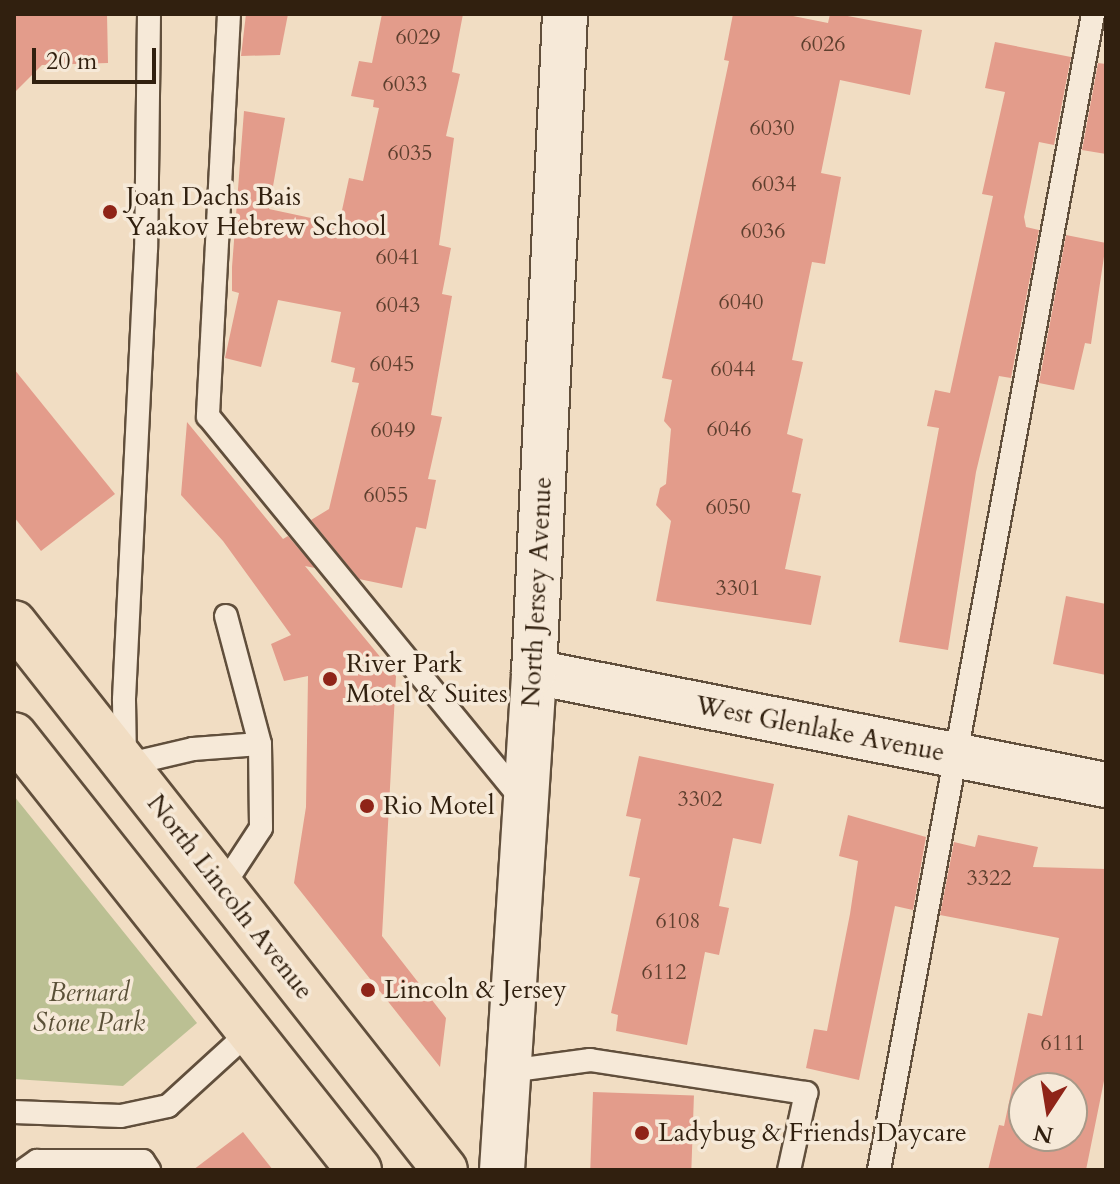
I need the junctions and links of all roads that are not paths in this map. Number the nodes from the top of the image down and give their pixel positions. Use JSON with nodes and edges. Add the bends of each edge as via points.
{"nodes":[{"id":1,"x":149,"y":14,"type":"edge"},
{"id":2,"x":229,"y":14,"type":"edge"},
{"id":3,"x":565,"y":14,"type":"edge"},
{"id":4,"x":1093,"y":14,"type":"edge"},
{"id":5,"x":226,"y":616,"type":"dead end"},
{"id":6,"x":14,"y":623,"type":"edge"},
{"id":7,"x":534,"y":672,"type":"junction"},
{"id":8,"x":14,"y":735,"type":"edge"},
{"id":9,"x":260,"y":744,"type":"junction"},
{"id":10,"x":958,"y":756,"type":"junction"},
{"id":11,"x":125,"y":765,"type":"junction"},
{"id":12,"x":1106,"y":785,"type":"edge"},
{"id":13,"x":523,"y":801,"type":"junction"},
{"id":14,"x":223,"y":886,"type":"junction"},
{"id":15,"x":249,"y":1032,"type":"junction"},
{"id":16,"x":509,"y":1071,"type":"junction"},
{"id":17,"x":14,"y":1112,"type":"edge"},
{"id":18,"x":24,"y":1170,"type":"edge"},
{"id":19,"x":149,"y":1170,"type":"edge"},
{"id":20,"x":359,"y":1170,"type":"edge"},
{"id":21,"x":445,"y":1170,"type":"edge"},
{"id":22,"x":502,"y":1170,"type":"edge"},
{"id":23,"x":789,"y":1170,"type":"edge"},
{"id":24,"x":879,"y":1170,"type":"edge"}],
"edges":[{"from":1,"to":11,"type":"lane","via":[[146,249]]},
{"from":2,"to":13,"type":"lane","via":[[208,416]]},
{"from":3,"to":7,"type":"main road","name":"North Jersey Avenue"},
{"from":4,"to":10,"type":"lane"},
{"from":5,"to":9,"type":"lane"},
{"from":6,"to":11,"type":"main road","name":"North Lincoln Avenue"},
{"from":7,"to":10,"type":"main road","name":"West Glenlake Avenue"},
{"from":7,"to":13,"type":"main road","name":"North Jersey Avenue"},
{"from":8,"to":15,"type":"main road"},
{"from":9,"to":11,"type":"lane","via":[[193,749]]},
{"from":9,"to":14,"type":"lane","via":[[261,828]]},
{"from":10,"to":12,"type":"main road","name":"West Glenlake Avenue"},
{"from":10,"to":24,"type":"lane"},
{"from":11,"to":14,"type":"main road","name":"North Lincoln Avenue"},
{"from":13,"to":16,"type":"main road","name":"North Jersey Avenue"},
{"from":14,"to":21,"type":"main road","name":"North Lincoln Avenue"},
{"from":15,"to":17,"type":"lane","via":[[168,1106],[121,1116]]},
{"from":15,"to":20,"type":"main road"},
{"from":16,"to":22,"type":"main road","name":"North Jersey Avenue"},
{"from":16,"to":23,"type":"lane","via":[[590,1060],[806,1093]]},
{"from":18,"to":19,"type":"lane","via":[[37,1161],[143,1161]]}]}
